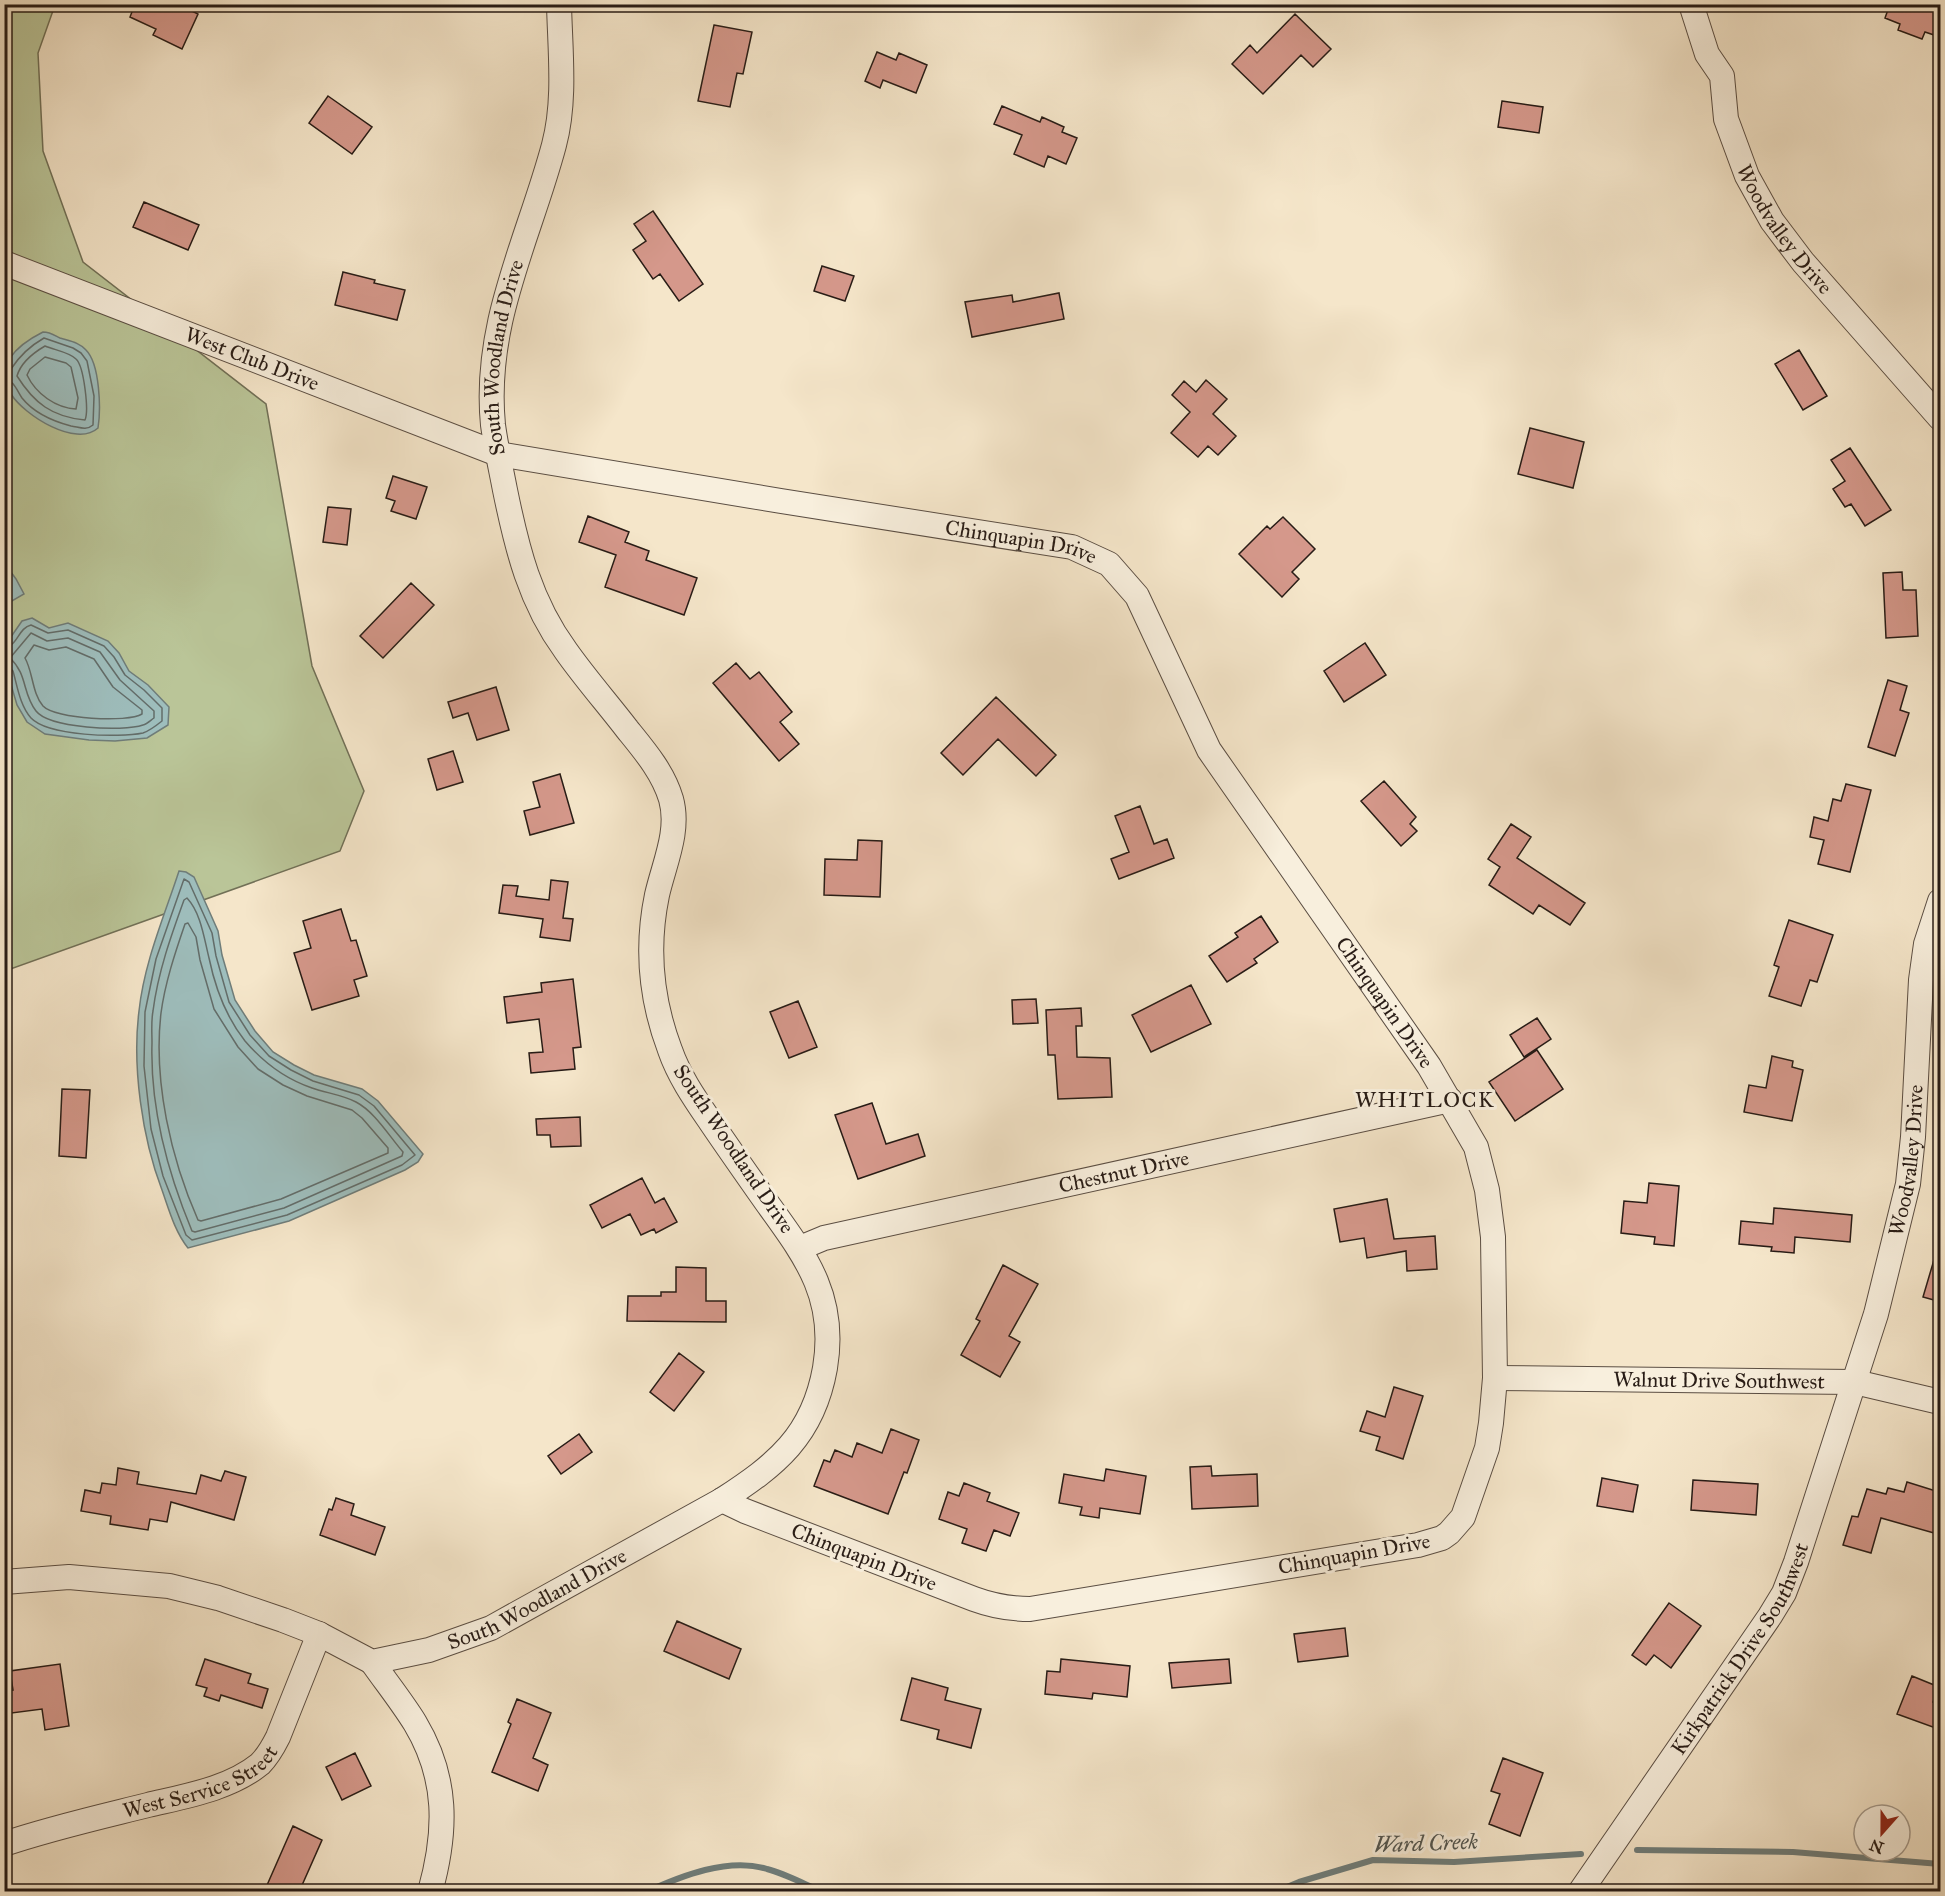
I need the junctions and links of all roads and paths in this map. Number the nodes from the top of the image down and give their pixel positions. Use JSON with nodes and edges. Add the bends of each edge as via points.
{"nodes":[{"id":1,"x":559,"y":4,"type":"edge"},
{"id":2,"x":1691,"y":4,"type":"edge"},
{"id":3,"x":4,"y":263,"type":"edge"},
{"id":4,"x":1941,"y":418,"type":"edge"},
{"id":5,"x":498,"y":454,"type":"junction"},
{"id":6,"x":1941,"y":901,"type":"edge"},
{"id":7,"x":1450,"y":1100,"type":"junction"},
{"id":8,"x":800,"y":1248,"type":"junction"},
{"id":9,"x":1495,"y":1378,"type":"junction"},
{"id":10,"x":1855,"y":1382,"type":"junction"},
{"id":11,"x":1941,"y":1402,"type":"edge"},
{"id":12,"x":722,"y":1500,"type":"junction"},
{"id":13,"x":4,"y":1582,"type":"edge"},
{"id":14,"x":319,"y":1634,"type":"junction"},
{"id":15,"x":372,"y":1662,"type":"junction"},
{"id":16,"x":4,"y":1844,"type":"edge"},
{"id":17,"x":430,"y":1892,"type":"edge"},
{"id":18,"x":1580,"y":1892,"type":"edge"}],
"edges":[{"from":1,"to":5,"type":"street","name":"South Woodland Drive","via":[[561,90],[555,141],[500,315],[495,348],[493,423]]},
{"from":2,"to":4,"type":"street","name":"Woodvalley Drive","via":[[1707,54],[1722,76],[1726,119],[1748,176],[1772,221],[1803,262]]},
{"from":3,"to":5,"type":"street","name":"West Club Drive"},
{"from":5,"to":7,"type":"street","name":"Chinquapin Drive","via":[[1072,547],[1109,564],[1137,596],[1209,750]]},
{"from":5,"to":8,"type":"street","name":"South Woodland Drive","via":[[523,564],[538,608],[565,650],[658,770],[670,798],[673,825],[655,908],[651,968],[657,1009],[670,1053],[695,1099]]},
{"from":6,"to":10,"type":"street","name":"Woodvalley Drive","via":[[1926,944],[1920,980],[1908,1184]]},
{"from":7,"to":8,"type":"street","name":"Chestnut Drive","via":[[824,1238]]},
{"from":7,"to":9,"type":"street","name":"Chinquapin Drive","via":[[1476,1147],[1487,1190],[1493,1249]]},
{"from":8,"to":12,"type":"street","name":"South Woodland Drive","via":[[813,1270],[825,1308],[827,1353],[820,1390],[806,1425],[781,1458]]},
{"from":9,"to":10,"type":"street","name":"Walnut Drive Southwest"},
{"from":9,"to":12,"type":"street","name":"Chinquapin Drive","via":[[1487,1448],[1476,1482],[1462,1516],[1442,1538],[1030,1609],[992,1606]]},
{"from":10,"to":11,"type":"street","name":"Walnut Drive Southwest"},
{"from":10,"to":18,"type":"street","name":"Kirkpatrick Drive Southwest","via":[[1784,1593]]},
{"from":12,"to":15,"type":"street","name":"South Woodland Drive","via":[[490,1628],[429,1650]]},
{"from":13,"to":14,"type":"street","via":[[69,1576],[169,1586],[218,1598]]},
{"from":14,"to":15,"type":"street"},
{"from":14,"to":16,"type":"street","name":"West Service Street","via":[[270,1753],[251,1770],[199,1792]]},
{"from":15,"to":17,"type":"street","via":[[415,1722],[439,1785],[439,1859]]}]}
